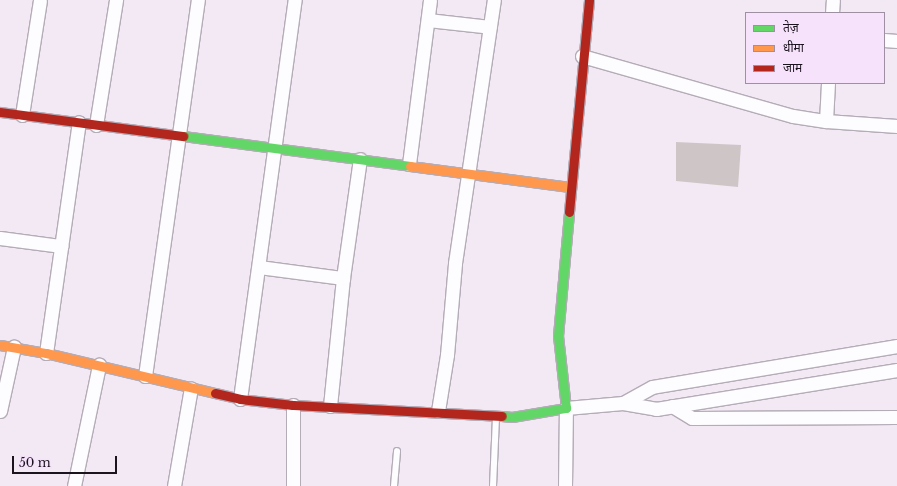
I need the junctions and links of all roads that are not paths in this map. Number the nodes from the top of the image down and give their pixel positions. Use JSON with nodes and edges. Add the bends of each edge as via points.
{"nodes":[{"id":1,"x":40,"y":0,"type":"edge"},
{"id":2,"x":116,"y":0,"type":"edge"},
{"id":3,"x":198,"y":0,"type":"edge"},
{"id":4,"x":295,"y":0,"type":"edge"},
{"id":5,"x":430,"y":0,"type":"edge"},
{"id":6,"x":494,"y":0,"type":"edge"},
{"id":7,"x":589,"y":0,"type":"edge"},
{"id":8,"x":833,"y":0,"type":"edge"},
{"id":9,"x":832,"y":12,"type":"edge"},
{"id":10,"x":428,"y":20,"type":"junction"},
{"id":11,"x":490,"y":27,"type":"junction"},
{"id":12,"x":885,"y":40,"type":"edge"},
{"id":13,"x":897,"y":41,"type":"edge"},
{"id":14,"x":582,"y":56,"type":"junction"},
{"id":15,"x":828,"y":84,"type":"edge"},
{"id":16,"x":0,"y":112,"type":"edge"},
{"id":17,"x":22,"y":115,"type":"junction"},
{"id":18,"x":826,"y":121,"type":"junction"},
{"id":19,"x":79,"y":122,"type":"junction"},
{"id":20,"x":96,"y":125,"type":"junction"},
{"id":21,"x":897,"y":126,"type":"edge"},
{"id":22,"x":180,"y":136,"type":"junction"},
{"id":23,"x":276,"y":150,"type":"junction"},
{"id":24,"x":360,"y":159,"type":"junction"},
{"id":25,"x":409,"y":164,"type":"junction"},
{"id":26,"x":469,"y":173,"type":"junction"},
{"id":27,"x":570,"y":187,"type":"junction"},
{"id":28,"x":0,"y":238,"type":"edge"},
{"id":29,"x":61,"y":246,"type":"junction"},
{"id":30,"x":259,"y":267,"type":"junction"},
{"id":31,"x":343,"y":278,"type":"junction"},
{"id":32,"x":0,"y":345,"type":"edge"},
{"id":33,"x":897,"y":346,"type":"edge"},
{"id":34,"x":14,"y":347,"type":"junction"},
{"id":35,"x":46,"y":353,"type":"junction"},
{"id":36,"x":99,"y":365,"type":"junction"},
{"id":37,"x":897,"y":370,"type":"edge"},
{"id":38,"x":145,"y":376,"type":"junction"},
{"id":39,"x":191,"y":388,"type":"junction"},
{"id":40,"x":240,"y":399,"type":"junction"},
{"id":41,"x":623,"y":404,"type":"junction"},
{"id":42,"x":292,"y":405,"type":"junction"},
{"id":43,"x":330,"y":406,"type":"junction"},
{"id":44,"x":672,"y":406,"type":"junction"},
{"id":45,"x":566,"y":408,"type":"junction"},
{"id":46,"x":0,"y":411,"type":"edge"},
{"id":47,"x":438,"y":411,"type":"junction"},
{"id":48,"x":496,"y":416,"type":"junction"},
{"id":49,"x":897,"y":417,"type":"edge"},
{"id":50,"x":396,"y":451,"type":"dead end"},
{"id":51,"x":74,"y":486,"type":"edge"},
{"id":52,"x":174,"y":486,"type":"edge"},
{"id":53,"x":293,"y":486,"type":"edge"},
{"id":54,"x":394,"y":486,"type":"edge"},
{"id":55,"x":493,"y":486,"type":"edge"},
{"id":56,"x":564,"y":486,"type":"edge"}],
"edges":[{"from":1,"to":17,"type":"street"},
{"from":2,"to":20,"type":"street"},
{"from":3,"to":22,"type":"street"},
{"from":4,"to":23,"type":"street"},
{"from":5,"to":10,"type":"street"},
{"from":6,"to":11,"type":"street"},
{"from":7,"to":14,"type":"street"},
{"from":8,"to":9,"type":"street"},
{"from":10,"to":11,"type":"street"},
{"from":10,"to":25,"type":"street"},
{"from":11,"to":26,"type":"street"},
{"from":12,"to":13,"type":"street"},
{"from":14,"to":18,"type":"street","via":[[793,116]]},
{"from":14,"to":27,"type":"street"},
{"from":15,"to":18,"type":"street"},
{"from":16,"to":17,"type":"street"},
{"from":17,"to":19,"type":"street"},
{"from":18,"to":21,"type":"street"},
{"from":19,"to":20,"type":"street"},
{"from":19,"to":29,"type":"street"},
{"from":20,"to":22,"type":"street"},
{"from":22,"to":23,"type":"street"},
{"from":22,"to":38,"type":"street"},
{"from":23,"to":24,"type":"street"},
{"from":23,"to":30,"type":"street"},
{"from":24,"to":25,"type":"street"},
{"from":24,"to":31,"type":"street"},
{"from":25,"to":26,"type":"street"},
{"from":26,"to":27,"type":"street"},
{"from":26,"to":47,"type":"street","via":[[455,263],[447,355]]},
{"from":27,"to":45,"type":"street","via":[[558,336]]},
{"from":28,"to":29,"type":"street"},
{"from":29,"to":35,"type":"street"},
{"from":30,"to":31,"type":"street"},
{"from":30,"to":40,"type":"street"},
{"from":31,"to":43,"type":"street"},
{"from":32,"to":34,"type":"street"},
{"from":33,"to":41,"type":"street","via":[[652,386]]},
{"from":34,"to":35,"type":"street"},
{"from":34,"to":46,"type":"street"},
{"from":35,"to":36,"type":"street"},
{"from":36,"to":38,"type":"street"},
{"from":36,"to":51,"type":"street"},
{"from":37,"to":44,"type":"street"},
{"from":38,"to":39,"type":"street"},
{"from":39,"to":40,"type":"street"},
{"from":39,"to":52,"type":"street"},
{"from":40,"to":42,"type":"street"},
{"from":41,"to":44,"type":"street","via":[[656,408]]},
{"from":41,"to":45,"type":"street"},
{"from":42,"to":43,"type":"street"},
{"from":42,"to":53,"type":"street"},
{"from":43,"to":47,"type":"street"},
{"from":44,"to":49,"type":"street","via":[[692,418]]},
{"from":45,"to":48,"type":"street","via":[[512,417]]},
{"from":45,"to":56,"type":"street"},
{"from":47,"to":48,"type":"street"},
{"from":48,"to":55,"type":"lane"},
{"from":50,"to":54,"type":"lane"}]}
